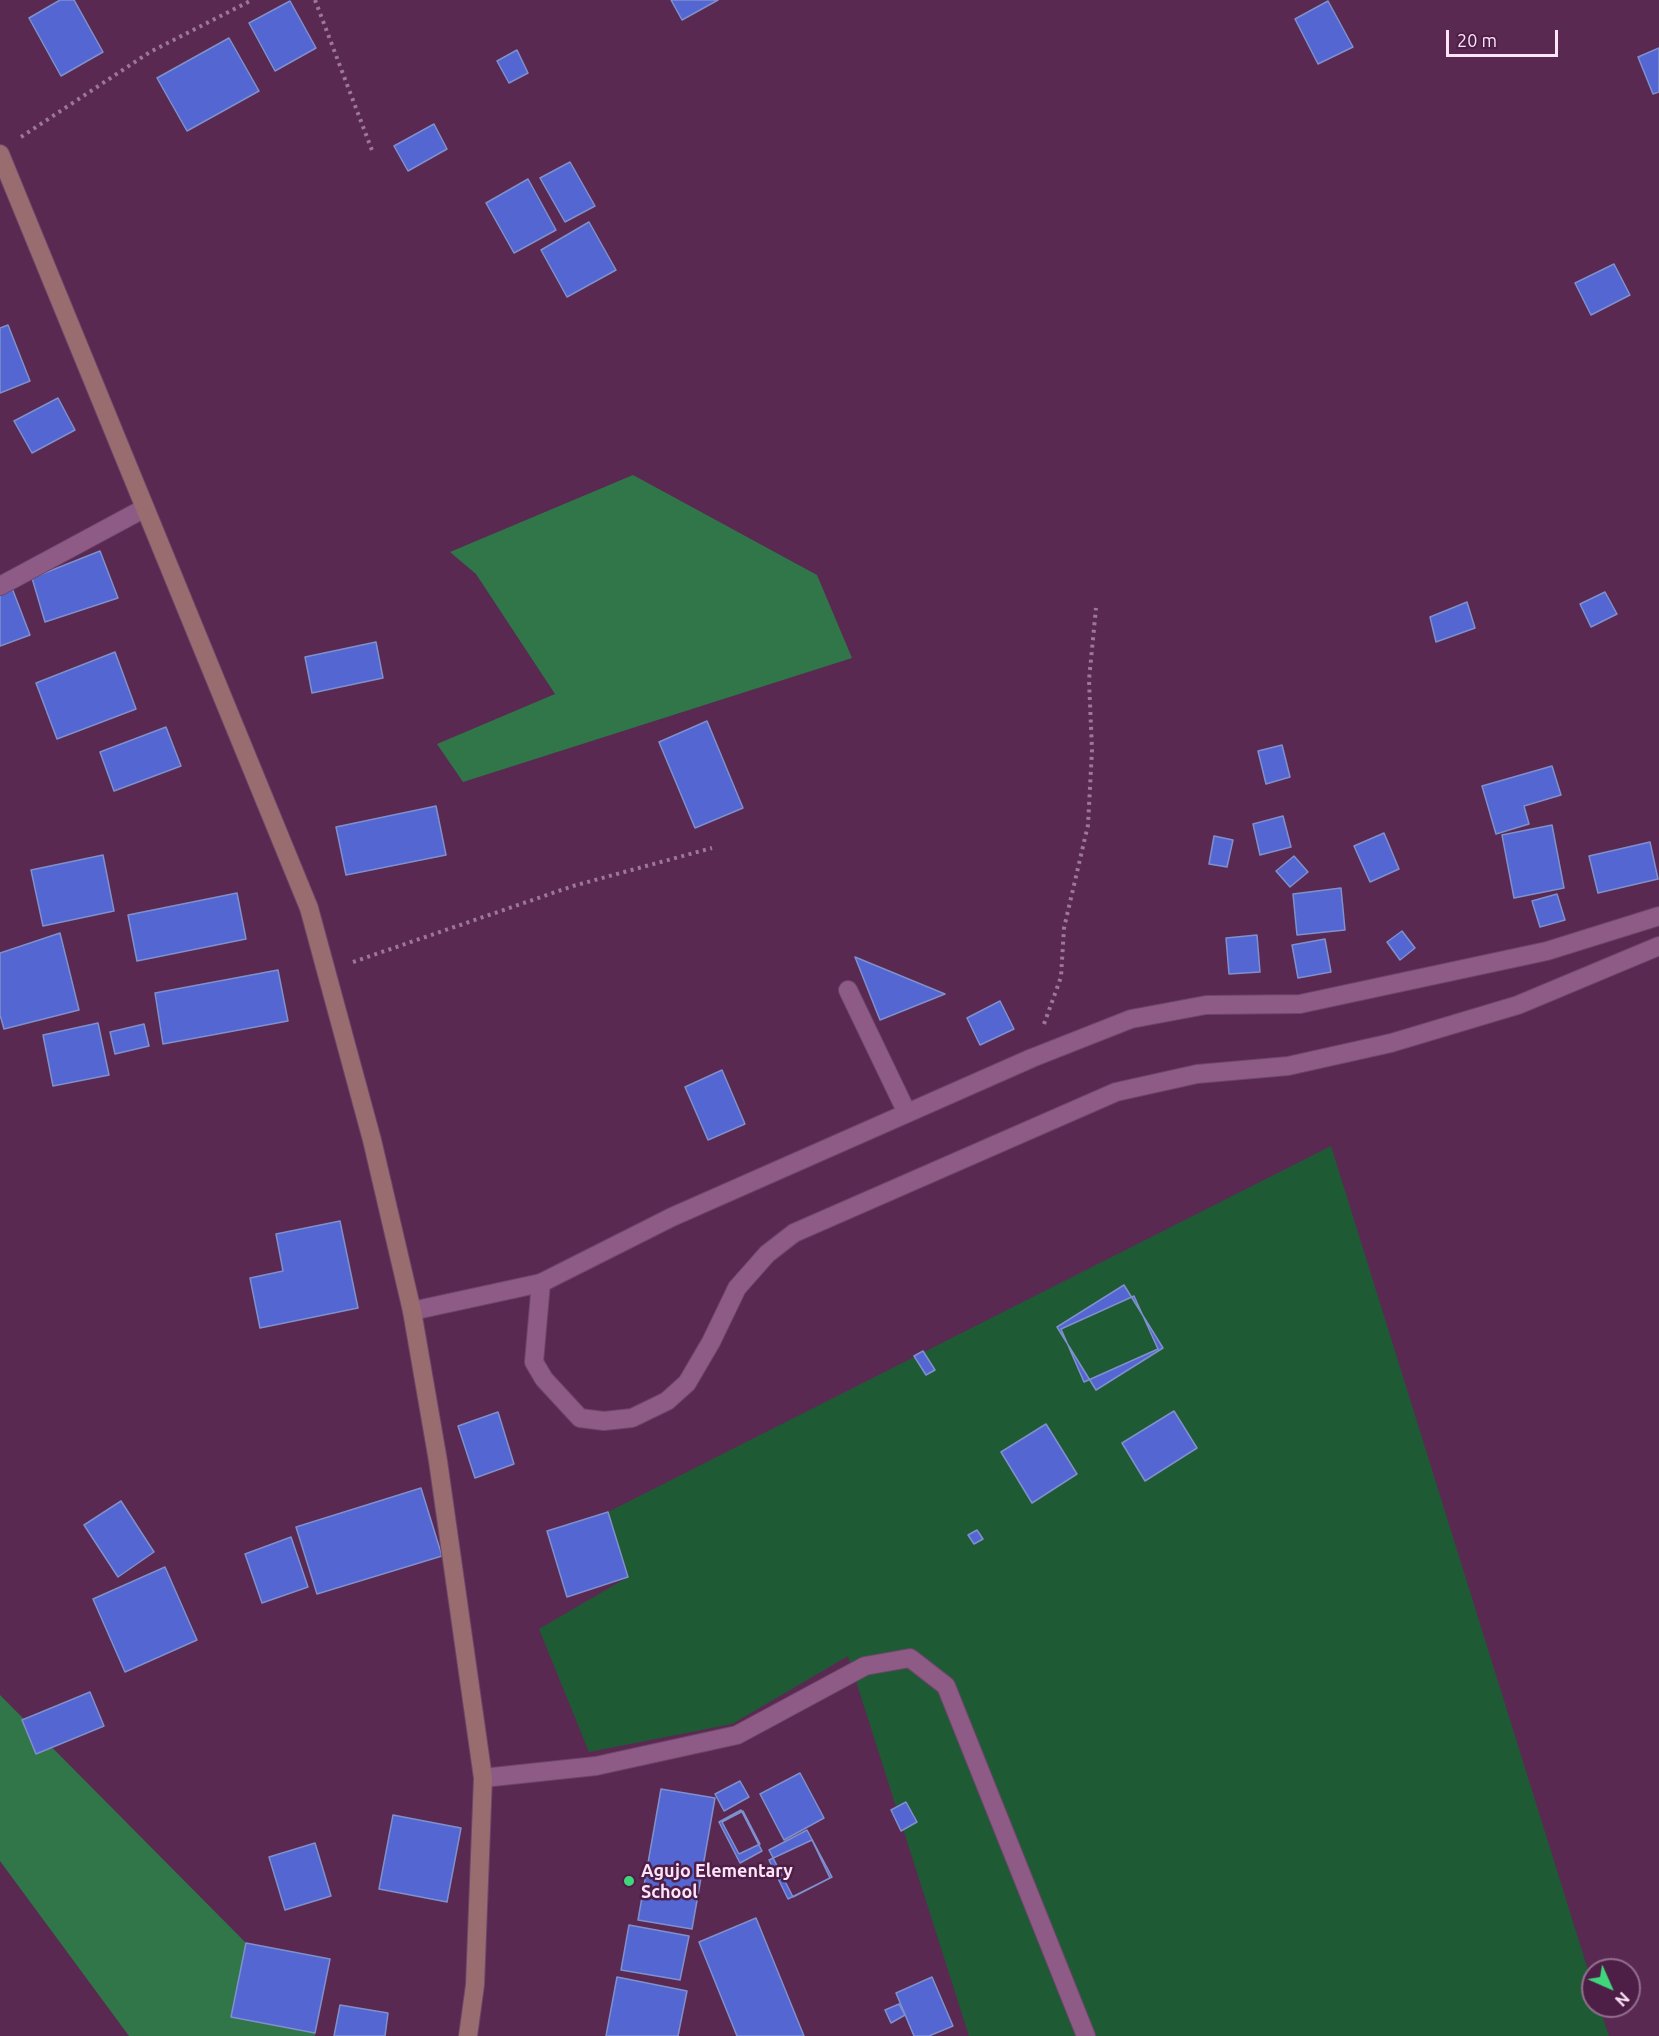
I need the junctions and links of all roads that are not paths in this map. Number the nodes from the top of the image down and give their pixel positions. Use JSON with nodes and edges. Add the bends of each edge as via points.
{"nodes":[{"id":1,"x":0,"y":154,"type":"edge"},
{"id":2,"x":145,"y":508,"type":"junction"},
{"id":3,"x":0,"y":586,"type":"edge"},
{"id":4,"x":1659,"y":916,"type":"edge"},
{"id":5,"x":1659,"y":946,"type":"edge"},
{"id":6,"x":848,"y":990,"type":"dead end"},
{"id":7,"x":907,"y":1113,"type":"junction"},
{"id":8,"x":541,"y":1283,"type":"junction"},
{"id":9,"x":412,"y":1311,"type":"junction"},
{"id":10,"x":483,"y":1778,"type":"junction"},
{"id":11,"x":468,"y":2036,"type":"edge"},
{"id":12,"x":1086,"y":2036,"type":"edge"}],
"edges":[{"from":1,"to":2,"type":"main road"},
{"from":2,"to":3,"type":"street"},
{"from":2,"to":9,"type":"main road","via":[[309,909],[372,1140]]},
{"from":4,"to":7,"type":"street","via":[[1547,951],[1300,1004],[1206,1005],[1131,1019]]},
{"from":5,"to":8,"type":"street","via":[[1518,1005],[1391,1043],[1288,1066],[1197,1074],[1116,1092],[794,1233],[767,1254],[737,1288],[687,1383],[667,1401],[632,1418],[604,1422],[580,1418],[544,1379],[534,1362]]},
{"from":6,"to":7,"type":"street"},
{"from":7,"to":8,"type":"street","via":[[672,1217]]},
{"from":8,"to":9,"type":"street"},
{"from":9,"to":10,"type":"main road","via":[[438,1461]]},
{"from":10,"to":11,"type":"main road","via":[[475,1985]]},
{"from":10,"to":12,"type":"street","via":[[596,1766],[737,1735],[865,1666],[910,1658],[946,1686]]}]}
